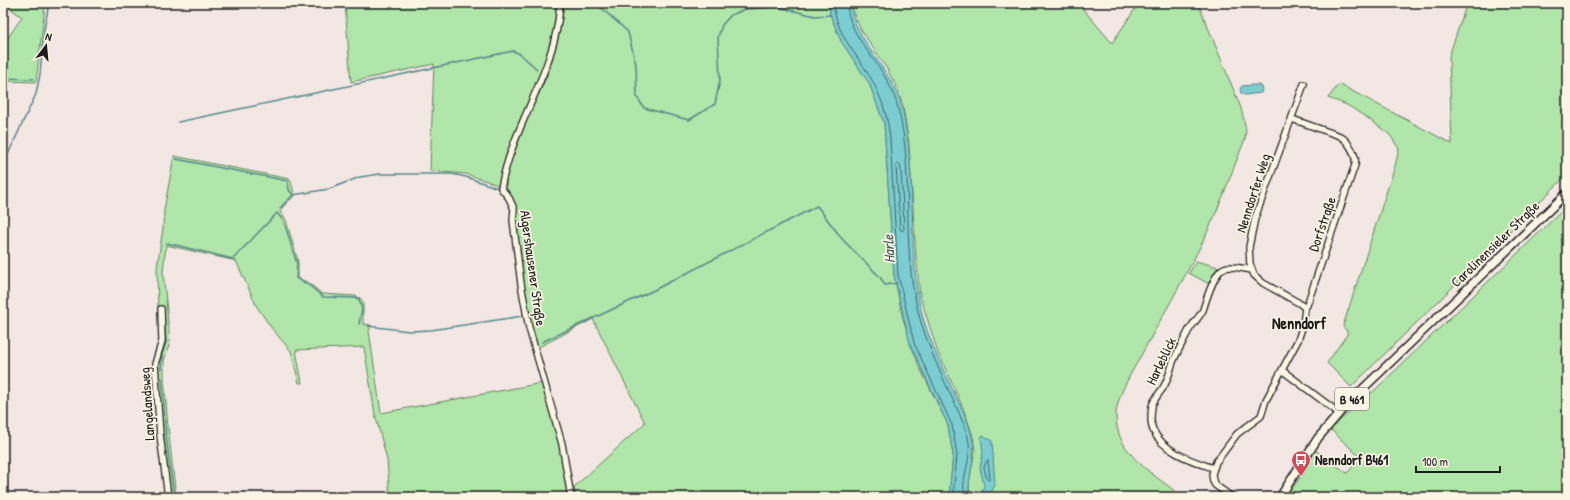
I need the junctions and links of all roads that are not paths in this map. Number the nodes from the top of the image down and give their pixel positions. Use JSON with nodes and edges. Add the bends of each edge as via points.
{"nodes":[{"id":1,"x":560,"y":3,"type":"edge"},
{"id":2,"x":1304,"y":84,"type":"dead end"},
{"id":3,"x":1292,"y":119,"type":"junction"},
{"id":4,"x":1567,"y":193,"type":"edge"},
{"id":5,"x":1252,"y":270,"type":"junction"},
{"id":6,"x":1305,"y":308,"type":"junction"},
{"id":7,"x":161,"y":309,"type":"dead end"},
{"id":8,"x":1283,"y":371,"type":"junction"},
{"id":9,"x":1339,"y":413,"type":"junction"},
{"id":10,"x":1213,"y":468,"type":"junction"},
{"id":11,"x":168,"y":497,"type":"edge"},
{"id":12,"x":571,"y":497,"type":"edge"},
{"id":13,"x":1232,"y":497,"type":"edge"},
{"id":14,"x":1280,"y":497,"type":"edge"}],
"edges":[{"from":1,"to":12,"type":"street","name":"Algershausener Straße","via":[[555,41],[548,64],[528,108],[505,169],[501,188],[514,209],[513,220],[521,284],[529,328],[562,444]]},
{"from":2,"to":3,"type":"street","name":"Nenndorfer Weg"},
{"from":3,"to":5,"type":"street","name":"Nenndorfer Weg","via":[[1252,229],[1249,247]]},
{"from":3,"to":6,"type":"street","name":"Dorfstraße","via":[[1345,139],[1356,160]]},
{"from":4,"to":9,"type":"main road","name":"Carolinensieler Straße","number":"B 461"},
{"from":5,"to":6,"type":"street","via":[[1263,283]]},
{"from":5,"to":10,"type":"street","name":"Harleblick","via":[[1228,266],[1220,270],[1203,310],[1190,328],[1172,364],[1171,372],[1152,405],[1152,429],[1158,438],[1173,450]]},
{"from":6,"to":8,"type":"street","name":"Dorfstraße","via":[[1301,332]]},
{"from":7,"to":11,"type":"street","name":"Langelandsweg","via":[[162,341],[155,364]]},
{"from":8,"to":9,"type":"street"},
{"from":8,"to":10,"type":"street","name":"Dorfstraße","via":[[1266,400],[1261,416],[1236,434]]},
{"from":9,"to":14,"type":"main road","number":"B 461","via":[[1310,448]]},
{"from":10,"to":13,"type":"street","via":[[1215,485]]}]}
